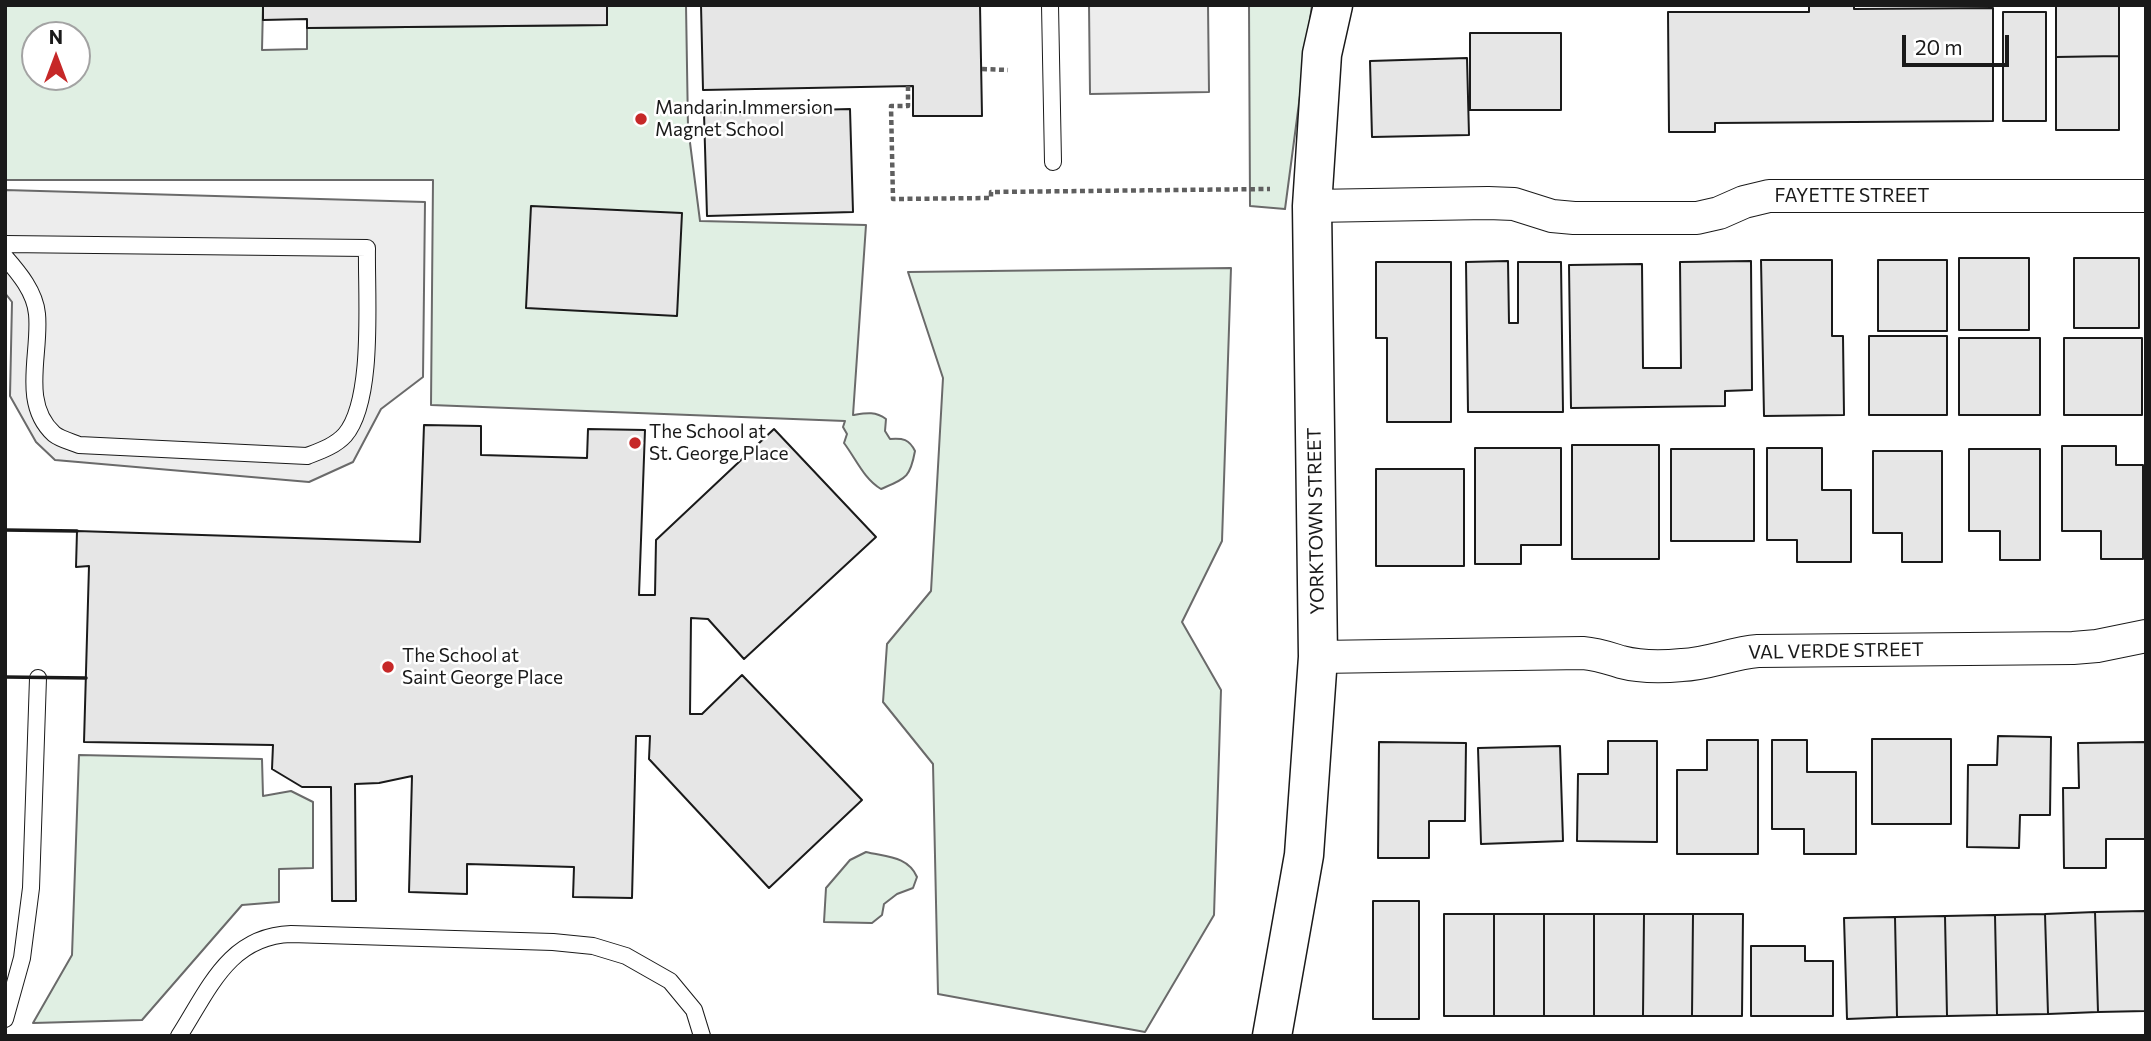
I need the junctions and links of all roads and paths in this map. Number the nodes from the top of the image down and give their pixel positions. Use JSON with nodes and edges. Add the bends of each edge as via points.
{"nodes":[{"id":1,"x":1051,"y":5,"type":"edge"},
{"id":2,"x":1333,"y":5,"type":"edge"},
{"id":3,"x":982,"y":69,"type":"dead end"},
{"id":4,"x":1008,"y":70,"type":"dead end"},
{"id":5,"x":1053,"y":162,"type":"dead end"},
{"id":6,"x":2146,"y":196,"type":"edge"},
{"id":7,"x":1312,"y":206,"type":"junction"},
{"id":8,"x":5,"y":244,"type":"edge"},
{"id":9,"x":5,"y":257,"type":"edge"},
{"id":10,"x":2146,"y":636,"type":"edge"},
{"id":11,"x":1318,"y":657,"type":"junction"},
{"id":12,"x":38,"y":678,"type":"dead end"},
{"id":13,"x":5,"y":1020,"type":"edge"},
{"id":14,"x":179,"y":1036,"type":"edge"},
{"id":15,"x":702,"y":1036,"type":"edge"},
{"id":16,"x":1272,"y":1036,"type":"edge"}],
"edges":[{"from":1,"to":5,"type":"lane"},
{"from":2,"to":7,"type":"street","name":"YORKTOWN STREET","via":[[1322,54]]},
{"from":3,"to":4,"type":"path"},
{"from":6,"to":7,"type":"street","name":"FAYETTE STREET","via":[[1769,196],[1697,218],[1574,218],[1488,203]]},
{"from":7,"to":11,"type":"street","name":"YORKTOWN STREET"},
{"from":8,"to":9,"type":"lane","via":[[367,248],[365,353],[357,415],[344,435],[307,456],[79,445],[55,435],[34,399],[37,313],[33,296]]},
{"from":10,"to":11,"type":"street","name":"VAL VERDE STREET","via":[[2073,648],[1758,651],[1683,665],[1645,665],[1583,653]]},
{"from":11,"to":16,"type":"street","name":"YORKTOWN STREET","via":[[1304,855]]},
{"from":12,"to":13,"type":"lane","via":[[31,888],[22,958]]},
{"from":14,"to":15,"type":"lane","via":[[229,959],[264,938],[291,934],[593,946],[626,956],[670,981],[694,1010]]}]}
